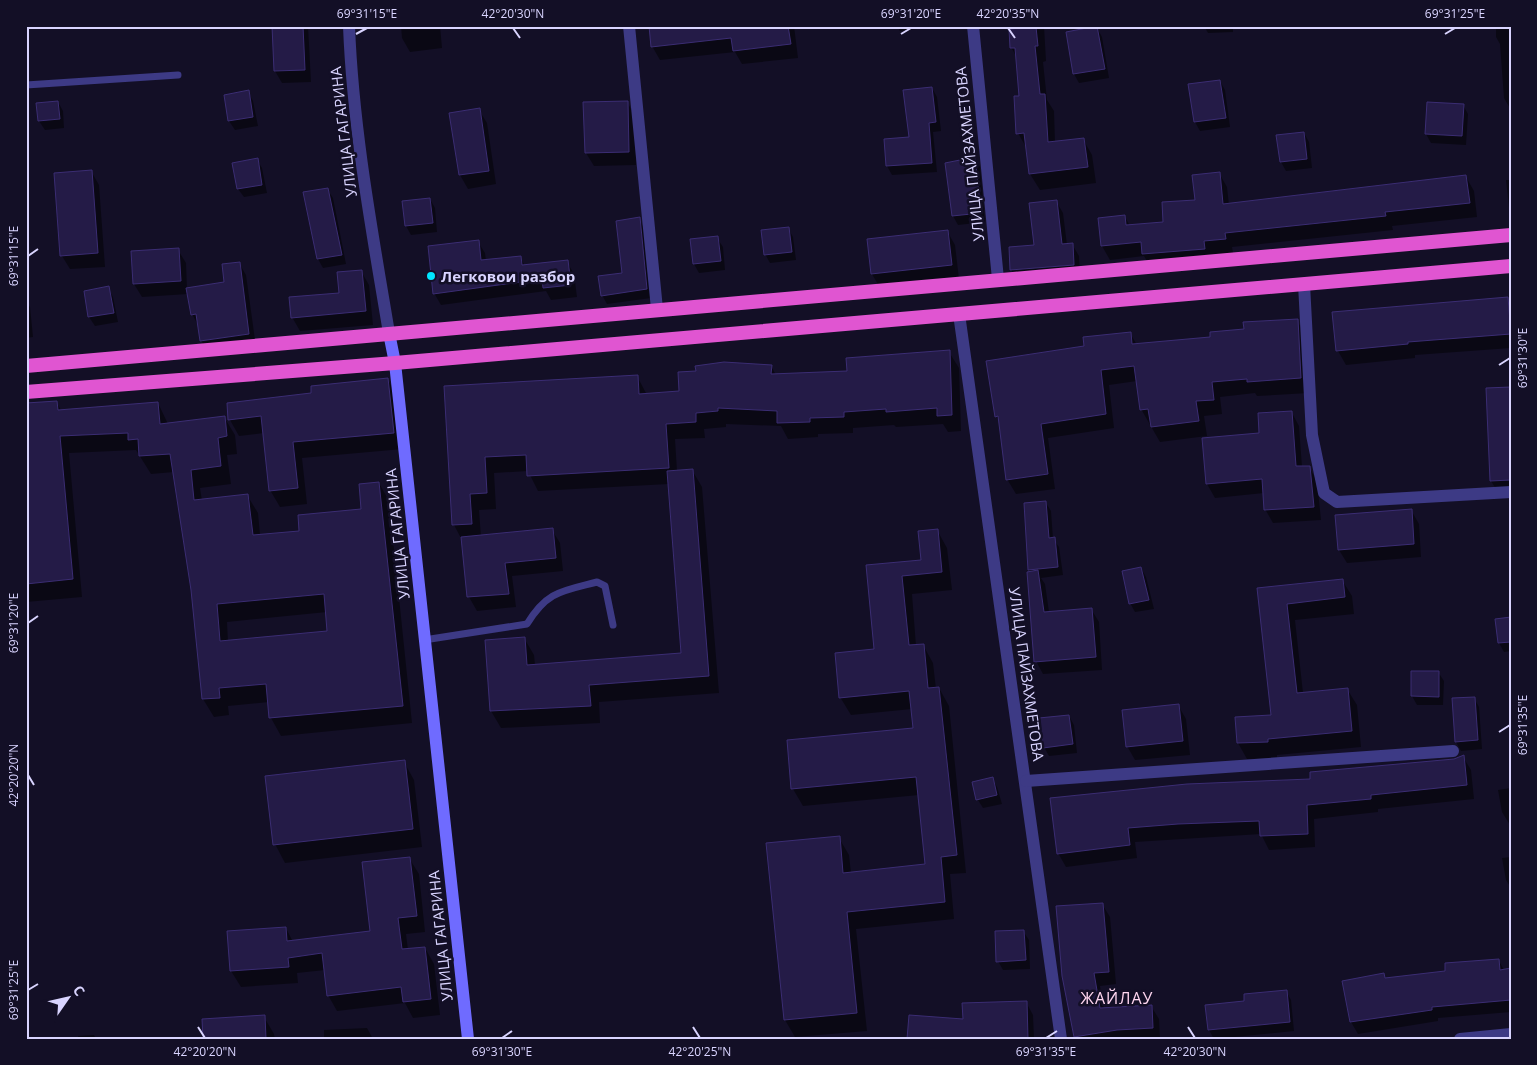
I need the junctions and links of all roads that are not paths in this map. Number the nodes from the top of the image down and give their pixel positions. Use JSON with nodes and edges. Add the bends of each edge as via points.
{"nodes":[{"id":1,"x":349,"y":26,"type":"edge"},
{"id":2,"x":629,"y":26,"type":"edge"},
{"id":3,"x":973,"y":26,"type":"edge"},
{"id":4,"x":178,"y":75,"type":"dead end"},
{"id":5,"x":26,"y":85,"type":"edge"},
{"id":6,"x":1511,"y":235,"type":"edge"},
{"id":7,"x":1511,"y":266,"type":"edge"},
{"id":8,"x":998,"y":279,"type":"junction"},
{"id":9,"x":1304,"y":284,"type":"junction"},
{"id":10,"x":657,"y":309,"type":"junction"},
{"id":11,"x":959,"y":314,"type":"junction"},
{"id":12,"x":389,"y":332,"type":"junction"},
{"id":13,"x":394,"y":363,"type":"junction"},
{"id":14,"x":26,"y":366,"type":"edge"},
{"id":15,"x":26,"y":392,"type":"edge"},
{"id":16,"x":1511,"y":492,"type":"edge"},
{"id":17,"x":613,"y":625,"type":"dead end"},
{"id":18,"x":424,"y":640,"type":"junction"},
{"id":19,"x":1453,"y":751,"type":"dead end"},
{"id":20,"x":1026,"y":782,"type":"junction"},
{"id":21,"x":1511,"y":1034,"type":"edge"},
{"id":22,"x":468,"y":1039,"type":"edge"},
{"id":23,"x":1061,"y":1039,"type":"edge"},
{"id":24,"x":1460,"y":1039,"type":"edge"}],
"edges":[{"from":1,"to":12,"type":"street","name":"УЛИЦА ГАГАРИНА","via":[[350,62],[368,204]]},
{"from":2,"to":10,"type":"street"},
{"from":3,"to":8,"type":"street","name":"УЛИЦА ПАЙЗАХМЕТОВА"},
{"from":4,"to":5,"type":"lane"},
{"from":6,"to":8,"type":"highway"},
{"from":7,"to":9,"type":"highway"},
{"from":8,"to":10,"type":"highway"},
{"from":9,"to":11,"type":"highway"},
{"from":9,"to":16,"type":"street","via":[[1312,435],[1324,493],[1337,502]]},
{"from":10,"to":12,"type":"highway"},
{"from":11,"to":13,"type":"highway"},
{"from":11,"to":20,"type":"street","name":"УЛИЦА ПАЙЗАХМЕТОВА"},
{"from":12,"to":13,"type":"main road","name":"УЛИЦА ГАГАРИНА"},
{"from":12,"to":14,"type":"highway"},
{"from":13,"to":15,"type":"highway"},
{"from":13,"to":18,"type":"main road","name":"УЛИЦА ГАГАРИНА"},
{"from":17,"to":18,"type":"lane","via":[[604,586],[597,582],[553,594],[527,624]]},
{"from":18,"to":22,"type":"main road","name":"УЛИЦА ГАГАРИНА"},
{"from":19,"to":20,"type":"street"},
{"from":20,"to":23,"type":"street","name":"УЛИЦА ПАЙЗАХМЕТОВА"},
{"from":21,"to":24,"type":"street"}]}
